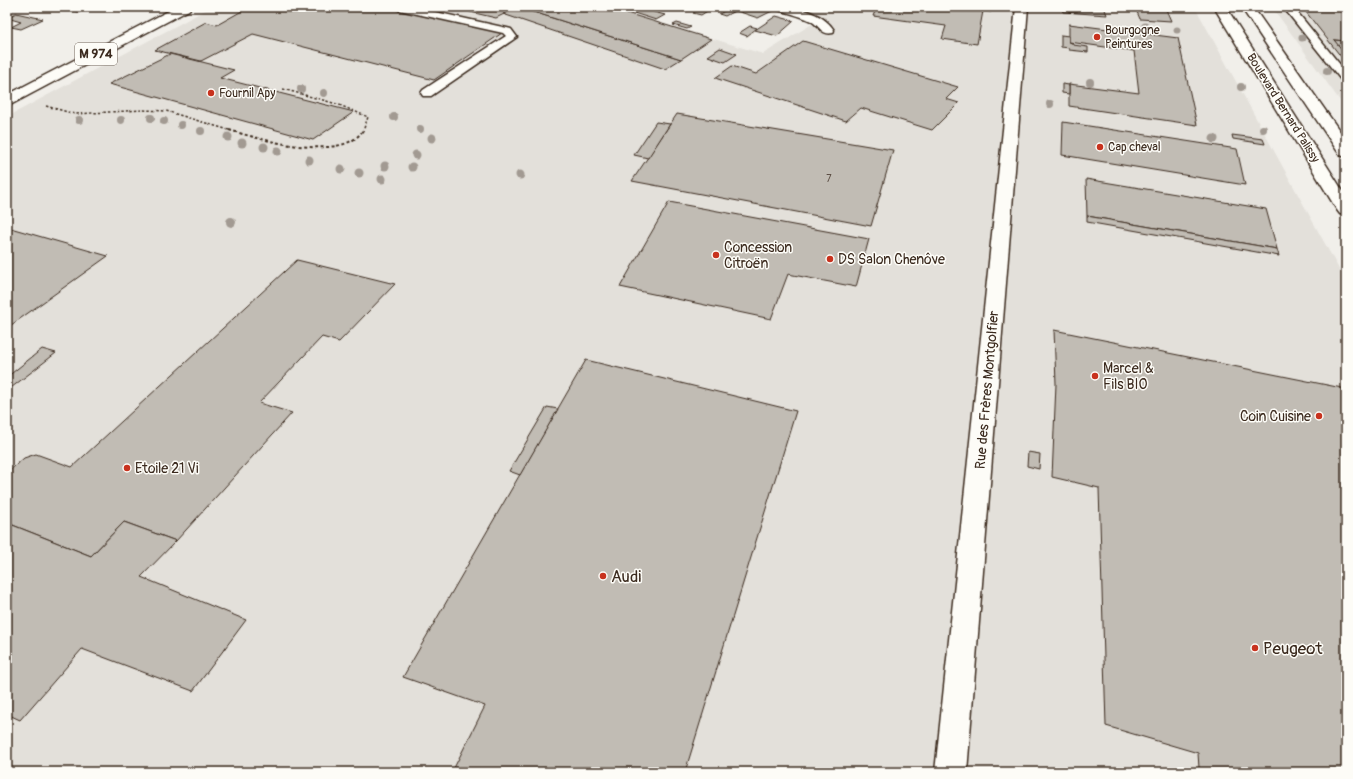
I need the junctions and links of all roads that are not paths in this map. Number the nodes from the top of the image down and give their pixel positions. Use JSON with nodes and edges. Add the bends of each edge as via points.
{"nodes":[{"id":1,"x":161,"y":7,"type":"edge"},
{"id":2,"x":185,"y":7,"type":"edge"},
{"id":3,"x":399,"y":7,"type":"edge"},
{"id":4,"x":782,"y":7,"type":"edge"},
{"id":5,"x":1022,"y":7,"type":"edge"},
{"id":6,"x":1220,"y":7,"type":"edge"},
{"id":7,"x":1247,"y":7,"type":"edge"},
{"id":8,"x":1288,"y":7,"type":"edge"},
{"id":9,"x":828,"y":30,"type":"dead end"},
{"id":10,"x":63,"y":57,"type":"dead end"},
{"id":11,"x":1346,"y":80,"type":"edge"},
{"id":12,"x":427,"y":92,"type":"dead end"},
{"id":13,"x":10,"y":99,"type":"edge"},
{"id":14,"x":1346,"y":152,"type":"edge"},
{"id":15,"x":1346,"y":210,"type":"edge"},
{"id":16,"x":951,"y":772,"type":"edge"}],
"edges":[{"from":1,"to":10,"type":"main road","number":"M 974"},
{"from":2,"to":13,"type":"main road","number":"M 974"},
{"from":3,"to":12,"type":"lane","via":[[507,31],[512,37]]},
{"from":4,"to":9,"type":"main road","via":[[818,20]]},
{"from":5,"to":16,"type":"main road","name":"Rue des Frères Montgolfier"},
{"from":6,"to":15,"type":"main road","name":"Boulevard Bernard Palissy"},
{"from":7,"to":14,"type":"main road","name":"Boulevard Bernard Palissy"},
{"from":8,"to":11,"type":"lane"}]}
